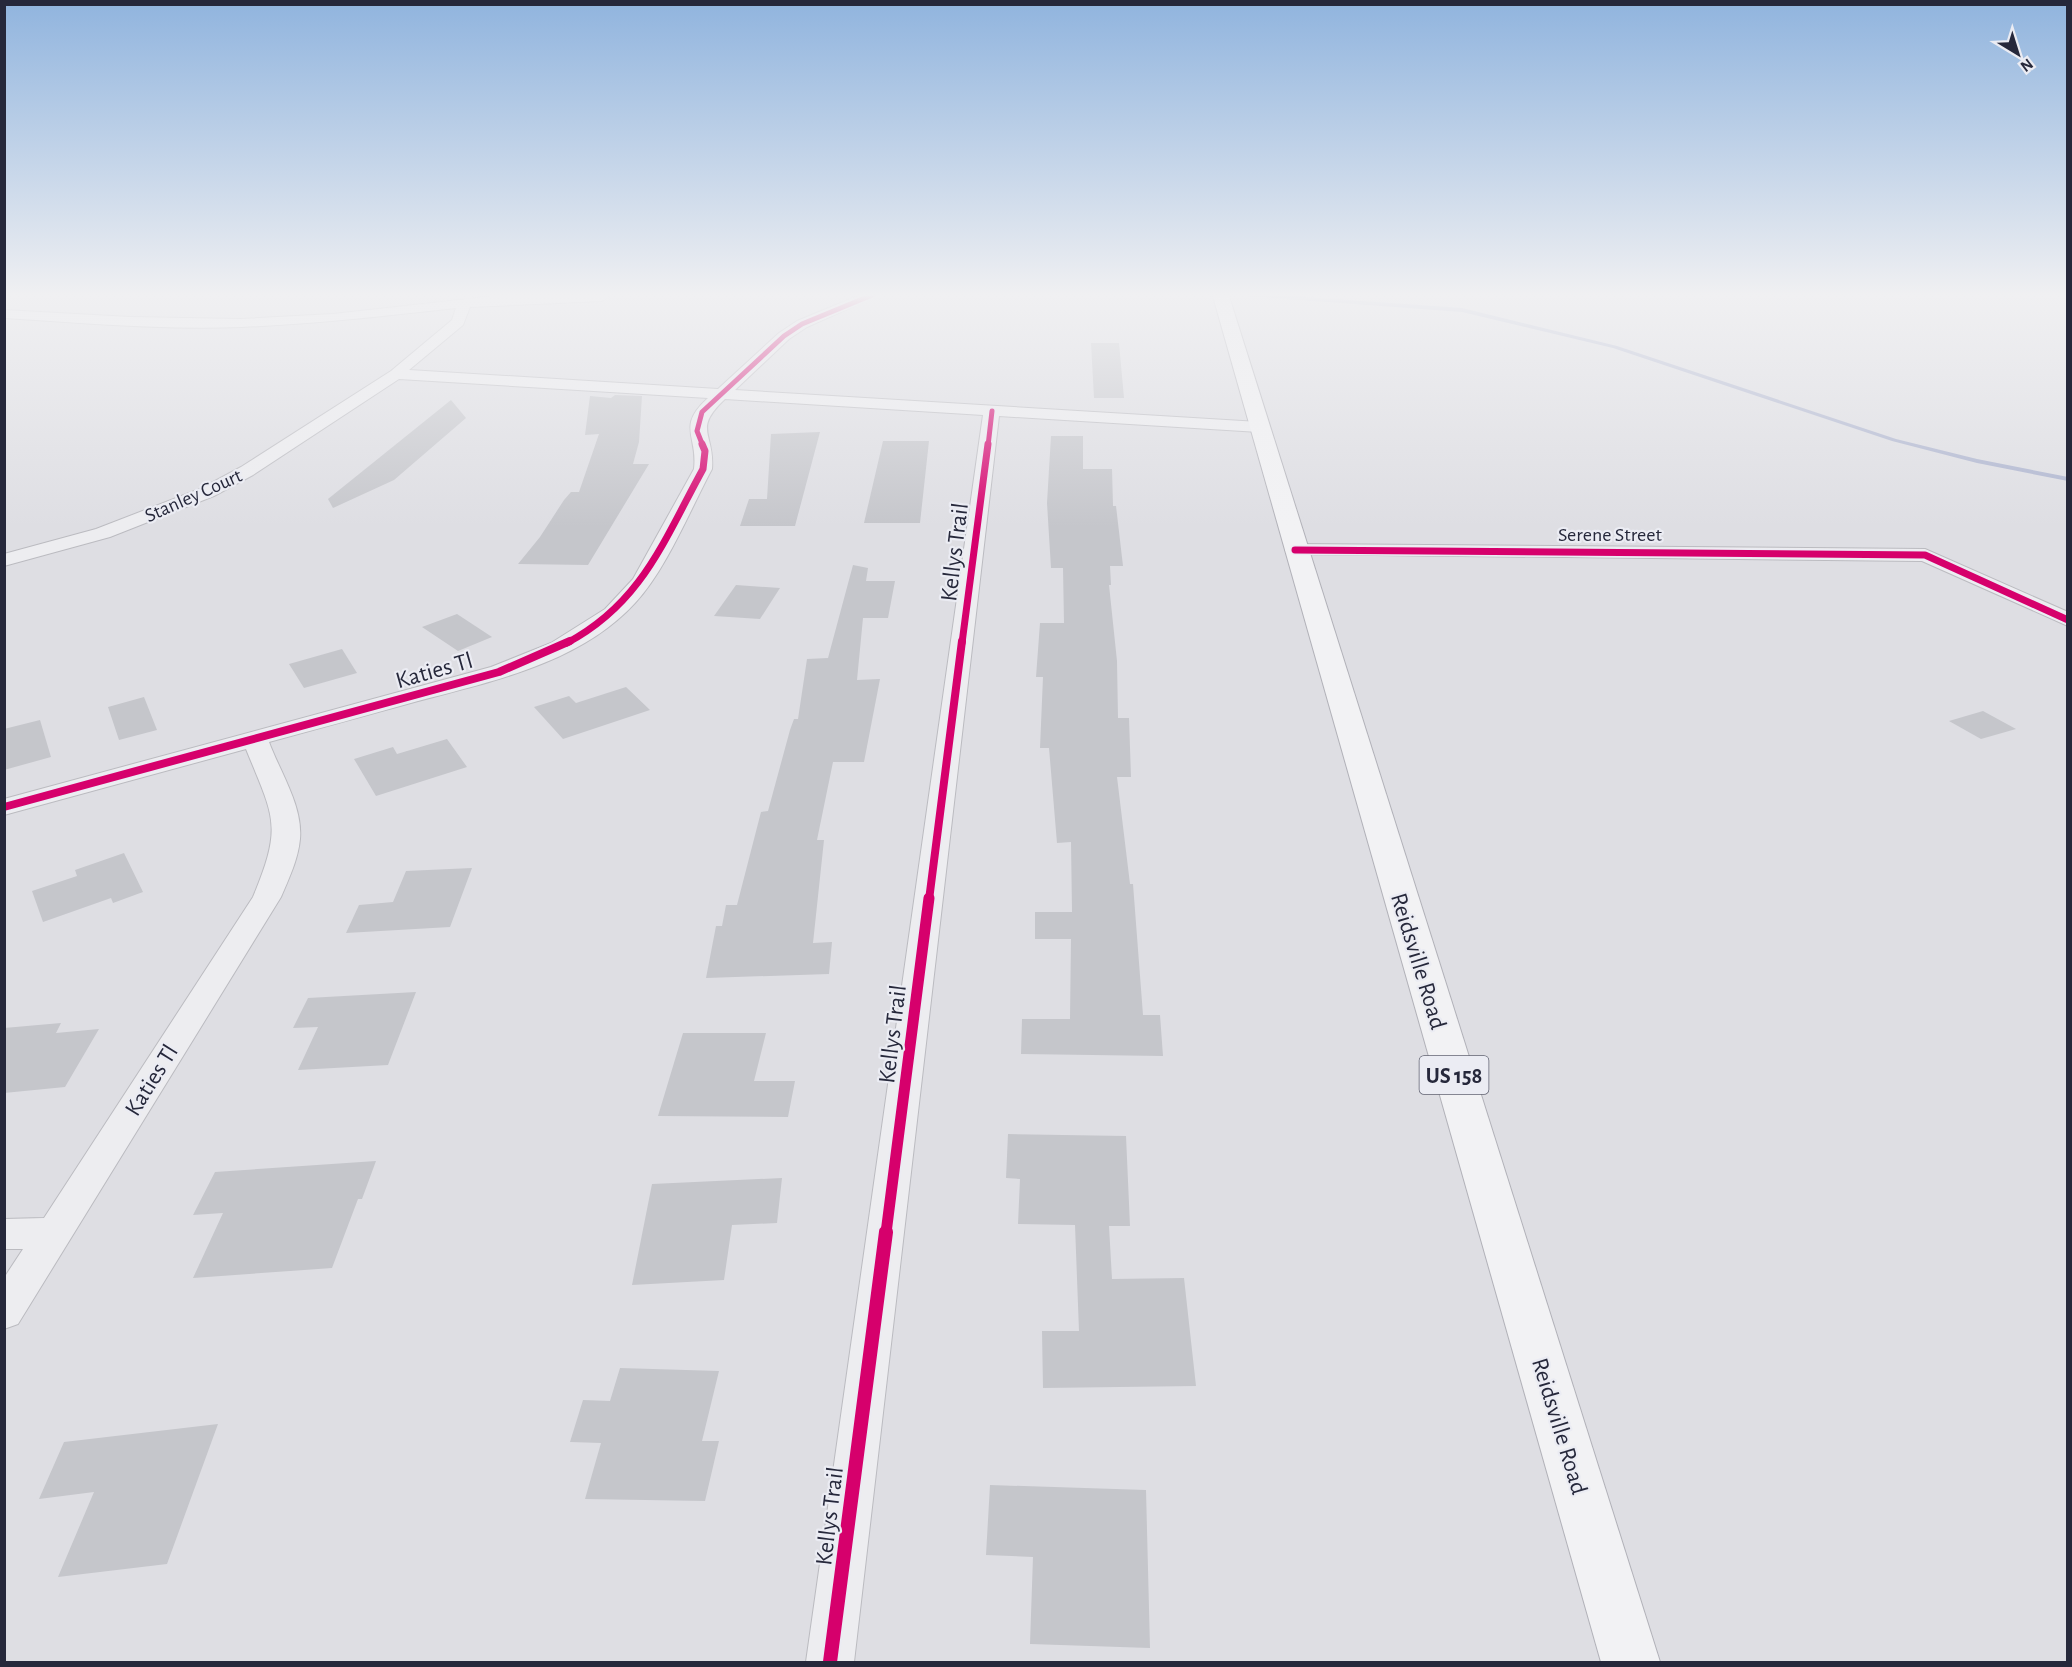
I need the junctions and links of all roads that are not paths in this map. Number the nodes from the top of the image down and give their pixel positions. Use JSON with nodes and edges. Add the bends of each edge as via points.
{"nodes":[{"id":1,"x":400,"y":371,"type":"edge"},
{"id":2,"x":747,"y":371,"type":"edge"},
{"id":3,"x":1243,"y":371,"type":"edge"},
{"id":4,"x":396,"y":374,"type":"junction"},
{"id":5,"x":723,"y":394,"type":"junction"},
{"id":6,"x":992,"y":411,"type":"junction"},
{"id":7,"x":1259,"y":427,"type":"junction"},
{"id":8,"x":1295,"y":550,"type":"junction"},
{"id":9,"x":4,"y":560,"type":"edge"},
{"id":10,"x":2067,"y":620,"type":"edge"},
{"id":11,"x":255,"y":739,"type":"junction"},
{"id":12,"x":4,"y":807,"type":"edge"},
{"id":13,"x":55,"y":1233,"type":"junction"},
{"id":14,"x":4,"y":1234,"type":"edge"},
{"id":15,"x":4,"y":1312,"type":"edge"},
{"id":16,"x":830,"y":1662,"type":"edge"},
{"id":17,"x":1631,"y":1662,"type":"edge"}],
"edges":[{"from":1,"to":4,"type":"street","name":"Stanley Court"},
{"from":2,"to":5,"type":"street"},
{"from":3,"to":7,"type":"highway","name":"Reidsville Road","number":"US 158"},
{"from":4,"to":5,"type":"street"},
{"from":4,"to":9,"type":"street","name":"Stanley Court","via":[[208,492],[103,533]]},
{"from":5,"to":6,"type":"street"},
{"from":5,"to":11,"type":"street","name":"Katies Tl","via":[[702,412],[697,422],[705,451],[703,469],[642,581],[613,614],[565,645],[499,672]]},
{"from":6,"to":7,"type":"street"},
{"from":6,"to":16,"type":"street","name":"Kellys Trail"},
{"from":7,"to":8,"type":"highway","name":"Reidsville Road","number":"US 158"},
{"from":8,"to":10,"type":"street","name":"Serene Street","via":[[1925,555]]},
{"from":8,"to":17,"type":"highway","name":"Reidsville Road","number":"US 158"},
{"from":11,"to":12,"type":"street","name":"Katies Tl"},
{"from":11,"to":13,"type":"street","name":"Katies Tl","via":[[287,830],[282,861],[267,897]]},
{"from":13,"to":14,"type":"street"},
{"from":13,"to":15,"type":"street","name":"Katies Tl"}]}
